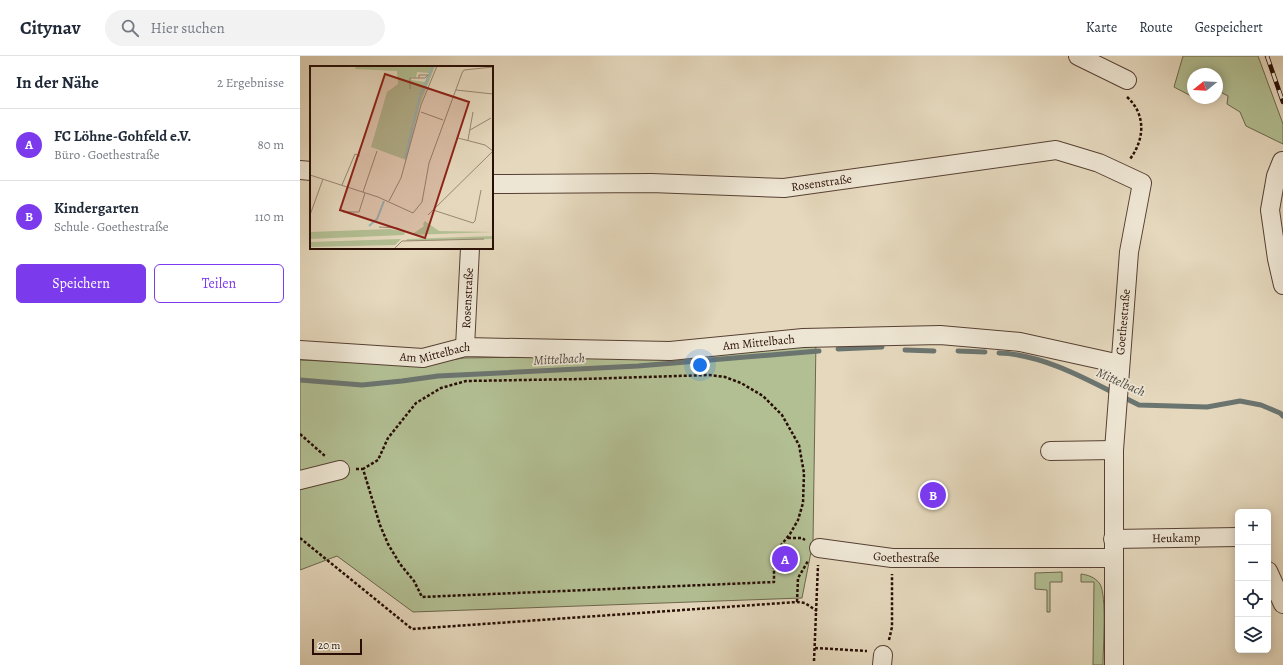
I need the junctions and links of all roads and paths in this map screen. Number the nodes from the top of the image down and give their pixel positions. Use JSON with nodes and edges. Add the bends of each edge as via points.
{"nodes":[{"id":1,"x":1082,"y":57,"type":"edge"},
{"id":2,"x":1126,"y":80,"type":"joint"},
{"id":3,"x":1282,"y":161,"type":"edge"},
{"id":4,"x":1110,"y":168,"type":"junction"},
{"id":5,"x":300,"y":170,"type":"edge"},
{"id":6,"x":310,"y":171,"type":"edge"},
{"id":7,"x":1142,"y":183,"type":"joint"},
{"id":8,"x":493,"y":184,"type":"edge"},
{"id":9,"x":470,"y":249,"type":"edge"},
{"id":10,"x":1283,"y":285,"type":"edge"},
{"id":11,"x":465,"y":347,"type":"junction"},
{"id":12,"x":300,"y":350,"type":"edge"},
{"id":13,"x":1120,"y":364,"type":"junction"},
{"id":14,"x":300,"y":434,"type":"edge"},
{"id":15,"x":1114,"y":450,"type":"junction"},
{"id":16,"x":1050,"y":451,"type":"dead end"},
{"id":17,"x":363,"y":469,"type":"junction"},
{"id":18,"x":340,"y":470,"type":"junction"},
{"id":19,"x":300,"y":480,"type":"edge"},
{"id":20,"x":1235,"y":537,"type":"edge"},
{"id":21,"x":300,"y":538,"type":"edge"},
{"id":22,"x":1113,"y":539,"type":"junction"},
{"id":23,"x":819,"y":548,"type":"junction"},
{"id":24,"x":892,"y":558,"type":"junction"},
{"id":25,"x":1114,"y":558,"type":"junction"},
{"id":26,"x":1271,"y":578,"type":"edge"},
{"id":27,"x":797,"y":602,"type":"junction"},
{"id":28,"x":1283,"y":604,"type":"edge"},
{"id":29,"x":817,"y":611,"type":"junction"},
{"id":30,"x":815,"y":648,"type":"junction"},
{"id":31,"x":814,"y":660,"type":"dead end"},
{"id":32,"x":883,"y":660,"type":"edge"},
{"id":33,"x":1114,"y":665,"type":"edge"}],
"edges":[{"from":1,"to":2,"type":"street"},
{"from":2,"to":4,"type":"path","via":[[1123,93],[1139,111],[1141,134],[1135,152],[1129,160],[1119,163],[1113,160]]},
{"from":3,"to":10,"type":"street","via":[[1276,176],[1270,210]]},
{"from":4,"to":7,"type":"street","name":"Rosenstraße"},
{"from":4,"to":8,"type":"street","name":"Rosenstraße","via":[[1056,150],[784,188],[651,183]]},
{"from":5,"to":6,"type":"street"},
{"from":7,"to":13,"type":"street","name":"Goethestraße","via":[[1129,252]]},
{"from":9,"to":11,"type":"street","name":"Rosenstraße"},
{"from":11,"to":12,"type":"street","name":"Am Mittelbach","via":[[423,358]]},
{"from":11,"to":13,"type":"street","name":"Am Mittelbach","via":[[670,351],[803,338],[940,335],[1020,342]]},
{"from":13,"to":15,"type":"street","name":"Goethestraße"},
{"from":14,"to":18,"type":"path"},
{"from":15,"to":16,"type":"street"},
{"from":15,"to":22,"type":"street","name":"Goethestraße"},
{"from":17,"to":17,"type":"path","via":[[378,460],[388,438],[416,403],[441,388],[466,381],[708,375],[741,383],[763,396],[782,415],[799,446],[804,473],[803,503],[798,520],[774,554],[774,582],[422,597],[414,580],[388,544]]},
{"from":17,"to":18,"type":"path"},
{"from":18,"to":19,"type":"street"},
{"from":20,"to":22,"type":"street","name":"Heukamp"},
{"from":21,"to":27,"type":"path","via":[[412,629]]},
{"from":22,"to":25,"type":"street","name":"Goethestraße"},
{"from":23,"to":24,"type":"street","name":"Goethestraße"},
{"from":23,"to":27,"type":"path","via":[[806,563],[798,578]]},
{"from":23,"to":29,"type":"path"},
{"from":24,"to":25,"type":"street","name":"Goethestraße"},
{"from":24,"to":32,"type":"path","via":[[892,628]]},
{"from":25,"to":33,"type":"street","name":"Goethestraße"},
{"from":26,"to":28,"type":"street"},
{"from":27,"to":29,"type":"path","via":[[805,603]]},
{"from":29,"to":30,"type":"path"},
{"from":30,"to":31,"type":"path"},
{"from":30,"to":32,"type":"path","via":[[877,651]]}]}
